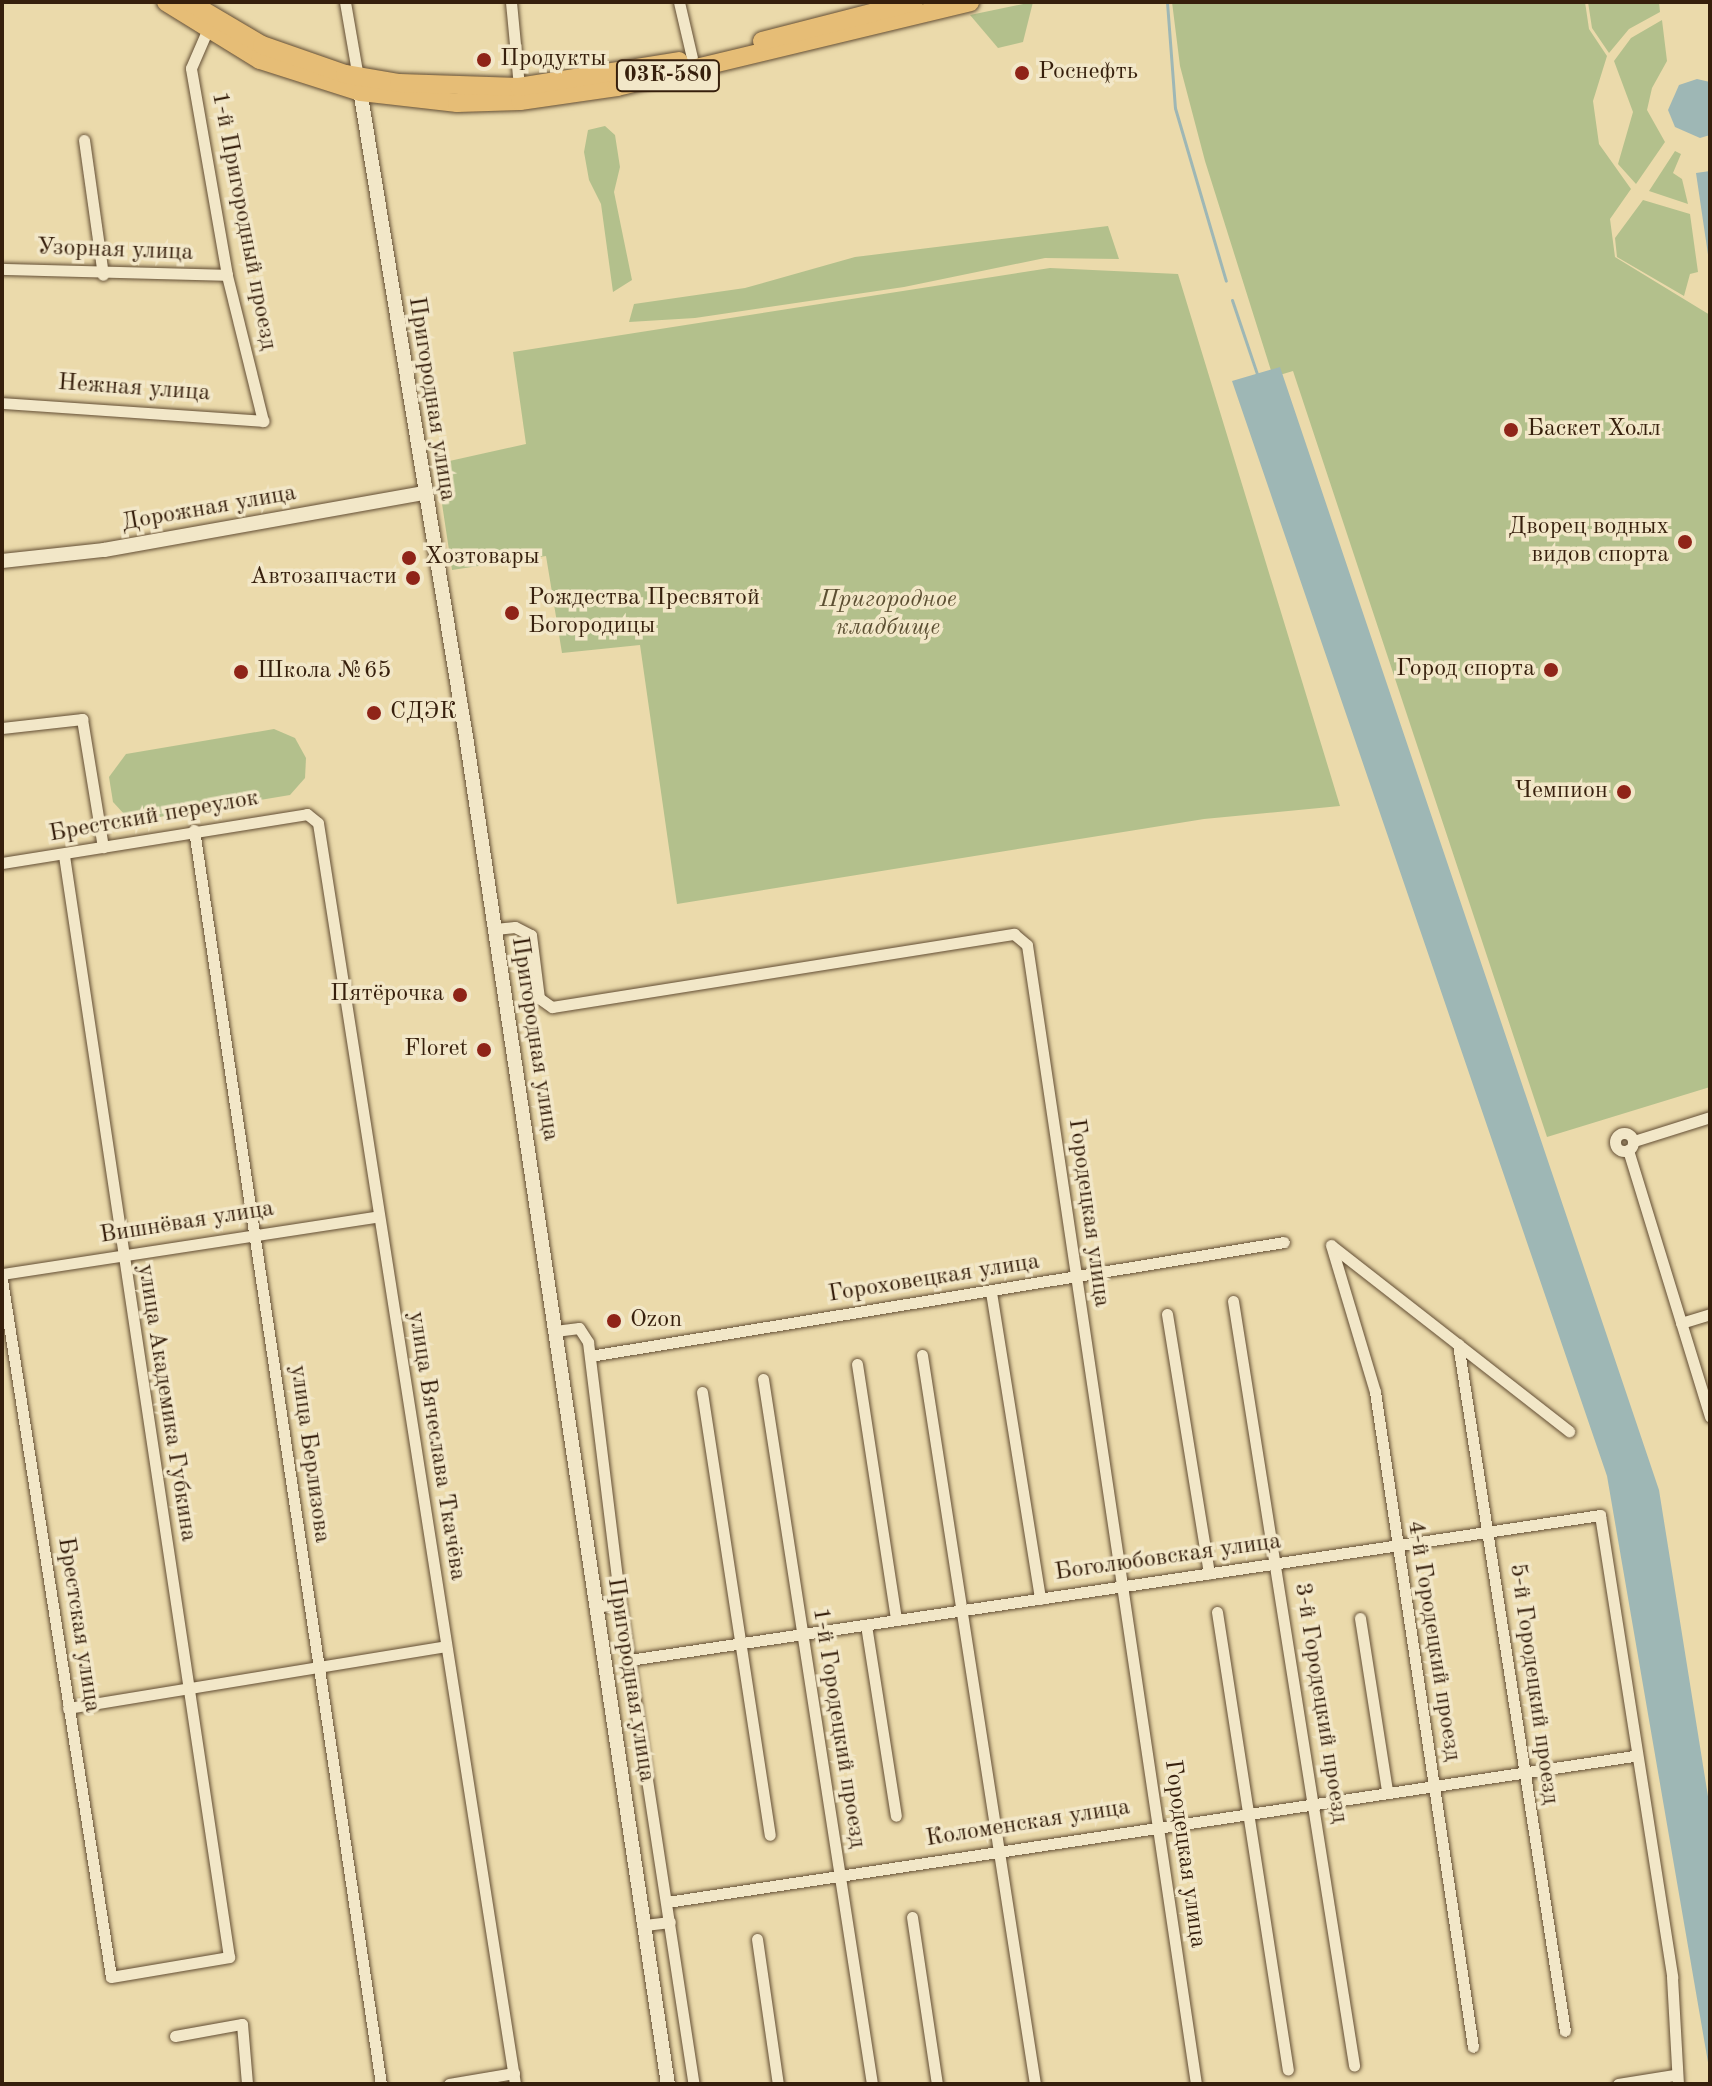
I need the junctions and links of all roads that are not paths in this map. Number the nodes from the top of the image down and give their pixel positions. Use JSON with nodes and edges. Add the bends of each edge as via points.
{"nodes":[{"id":1,"x":166,"y":2,"type":"edge"},
{"id":2,"x":345,"y":2,"type":"edge"},
{"id":3,"x":511,"y":2,"type":"edge"},
{"id":4,"x":679,"y":2,"type":"edge"},
{"id":5,"x":914,"y":2,"type":"edge"},
{"id":6,"x":970,"y":2,"type":"edge"},
{"id":7,"x":197,"y":5,"type":"edge"},
{"id":8,"x":207,"y":31,"type":"junction"},
{"id":9,"x":692,"y":58,"type":"junction"},
{"id":10,"x":359,"y":85,"type":"junction"},
{"id":11,"x":519,"y":87,"type":"junction"},
{"id":12,"x":84,"y":140,"type":"dead end"},
{"id":13,"x":2,"y":269,"type":"edge"},
{"id":14,"x":103,"y":275,"type":"junction"},
{"id":15,"x":227,"y":275,"type":"junction"},
{"id":16,"x":2,"y":403,"type":"edge"},
{"id":17,"x":263,"y":421,"type":"joint"},
{"id":18,"x":423,"y":493,"type":"junction"},
{"id":19,"x":2,"y":561,"type":"edge"},
{"id":20,"x":2,"y":728,"type":"edge"},
{"id":21,"x":314,"y":816,"type":"joint"},
{"id":22,"x":194,"y":830,"type":"junction"},
{"id":23,"x":103,"y":847,"type":"junction"},
{"id":24,"x":64,"y":855,"type":"junction"},
{"id":25,"x":2,"y":863,"type":"edge"},
{"id":26,"x":495,"y":929,"type":"junction"},
{"id":27,"x":1710,"y":1117,"type":"edge"},
{"id":28,"x":379,"y":1216,"type":"junction"},
{"id":29,"x":256,"y":1234,"type":"junction"},
{"id":30,"x":1284,"y":1242,"type":"dead end"},
{"id":31,"x":121,"y":1256,"type":"junction"},
{"id":32,"x":2,"y":1277,"type":"edge"},
{"id":33,"x":1075,"y":1278,"type":"junction"},
{"id":34,"x":991,"y":1292,"type":"junction"},
{"id":35,"x":1233,"y":1301,"type":"dead end"},
{"id":36,"x":1167,"y":1314,"type":"dead end"},
{"id":37,"x":1710,"y":1314,"type":"edge"},
{"id":38,"x":1681,"y":1323,"type":"junction"},
{"id":39,"x":555,"y":1331,"type":"junction"},
{"id":40,"x":1458,"y":1344,"type":"junction"},
{"id":41,"x":922,"y":1355,"type":"dead end"},
{"id":42,"x":590,"y":1356,"type":"junction"},
{"id":43,"x":857,"y":1364,"type":"dead end"},
{"id":44,"x":763,"y":1379,"type":"dead end"},
{"id":45,"x":702,"y":1392,"type":"dead end"},
{"id":46,"x":1710,"y":1417,"type":"edge"},
{"id":47,"x":1569,"y":1431,"type":"dead end"},
{"id":48,"x":1488,"y":1533,"type":"junction"},
{"id":49,"x":1395,"y":1546,"type":"junction"},
{"id":50,"x":1276,"y":1564,"type":"junction"},
{"id":51,"x":1209,"y":1574,"type":"junction"},
{"id":52,"x":1123,"y":1587,"type":"junction"},
{"id":53,"x":1040,"y":1599,"type":"junction"},
{"id":54,"x":620,"y":1603,"type":"junction"},
{"id":55,"x":597,"y":1607,"type":"junction"},
{"id":56,"x":962,"y":1610,"type":"junction"},
{"id":57,"x":1217,"y":1612,"type":"dead end"},
{"id":58,"x":1360,"y":1618,"type":"dead end"},
{"id":59,"x":896,"y":1620,"type":"junction"},
{"id":60,"x":866,"y":1625,"type":"junction"},
{"id":61,"x":801,"y":1634,"type":"junction"},
{"id":62,"x":743,"y":1643,"type":"junction"},
{"id":63,"x":445,"y":1646,"type":"junction"},
{"id":64,"x":629,"y":1660,"type":"junction"},
{"id":65,"x":316,"y":1667,"type":"junction"},
{"id":66,"x":189,"y":1688,"type":"junction"},
{"id":67,"x":68,"y":1708,"type":"junction"},
{"id":68,"x":1634,"y":1756,"type":"junction"},
{"id":69,"x":1523,"y":1771,"type":"junction"},
{"id":70,"x":1432,"y":1784,"type":"junction"},
{"id":71,"x":1387,"y":1790,"type":"junction"},
{"id":72,"x":1313,"y":1801,"type":"junction"},
{"id":73,"x":1249,"y":1811,"type":"junction"},
{"id":74,"x":896,"y":1816,"type":"dead end"},
{"id":75,"x":1158,"y":1825,"type":"junction"},
{"id":76,"x":770,"y":1835,"type":"dead end"},
{"id":77,"x":997,"y":1851,"type":"junction"},
{"id":78,"x":840,"y":1876,"type":"junction"},
{"id":79,"x":667,"y":1902,"type":"junction"},
{"id":80,"x":912,"y":1917,"type":"dead end"},
{"id":81,"x":670,"y":1922,"type":"junction"},
{"id":82,"x":645,"y":1925,"type":"junction"},
{"id":83,"x":757,"y":1939,"type":"dead end"},
{"id":84,"x":111,"y":1977,"type":"joint"},
{"id":85,"x":1565,"y":2031,"type":"dead end"},
{"id":86,"x":175,"y":2036,"type":"dead end"},
{"id":87,"x":1473,"y":2047,"type":"dead end"},
{"id":88,"x":1354,"y":2065,"type":"dead end"},
{"id":89,"x":1288,"y":2070,"type":"dead end"},
{"id":90,"x":514,"y":2079,"type":"edge"},
{"id":91,"x":1676,"y":2080,"type":"edge"},
{"id":92,"x":247,"y":2084,"type":"edge"},
{"id":93,"x":381,"y":2084,"type":"edge"},
{"id":94,"x":449,"y":2084,"type":"edge"},
{"id":95,"x":668,"y":2084,"type":"edge"},
{"id":96,"x":694,"y":2084,"type":"edge"},
{"id":97,"x":778,"y":2084,"type":"edge"},
{"id":98,"x":872,"y":2084,"type":"edge"},
{"id":99,"x":937,"y":2084,"type":"edge"},
{"id":100,"x":1035,"y":2084,"type":"edge"},
{"id":101,"x":1196,"y":2084,"type":"edge"},
{"id":102,"x":1618,"y":2084,"type":"edge"}],
"edges":[{"from":1,"to":8,"type":"main road","number":"03К-580"},
{"from":2,"to":10,"type":"street","name":"Пригородная улица"},
{"from":3,"to":11,"type":"street"},
{"from":4,"to":9,"type":"street"},
{"from":5,"to":9,"type":"main road","number":"03К-580"},
{"from":6,"to":10,"type":"main road","number":"03К-580","via":[[617,87],[520,101],[457,103]]},
{"from":7,"to":10,"type":"main road","number":"03К-580","via":[[262,45]]},
{"from":8,"to":10,"type":"main road","number":"03К-580","via":[[260,60]]},
{"from":8,"to":15,"type":"street","name":"1-й Пригородный проезд","via":[[191,68]]},
{"from":9,"to":11,"type":"main road","number":"03К-580"},
{"from":10,"to":11,"type":"main road","number":"03К-580"},
{"from":10,"to":18,"type":"street","name":"Пригородная улица"},
{"from":12,"to":14,"type":"street"},
{"from":13,"to":14,"type":"street","name":"Узорная улица"},
{"from":14,"to":15,"type":"street","name":"Узорная улица"},
{"from":15,"to":17,"type":"street","name":"1-й Пригородный проезд"},
{"from":16,"to":17,"type":"street","name":"Нежная улица"},
{"from":18,"to":19,"type":"street","name":"Дорожная улица","via":[[104,550]]},
{"from":18,"to":26,"type":"street","name":"Пригородная улица"},
{"from":20,"to":23,"type":"street","via":[[82,719]]},
{"from":21,"to":22,"type":"street","name":"Брестский переулок"},
{"from":21,"to":28,"type":"street","name":"улица Вячеслава Ткачёва"},
{"from":22,"to":23,"type":"street","name":"Брестский переулок"},
{"from":22,"to":29,"type":"street","name":"улица Берлизова"},
{"from":23,"to":24,"type":"street","name":"Брестский переулок"},
{"from":24,"to":25,"type":"street","name":"Брестский переулок"},
{"from":24,"to":31,"type":"street","name":"улица Академика Губкина"},
{"from":26,"to":33,"type":"street","name":"Городецкая улица","via":[[515,927],[531,935],[539,998],[552,1007],[1014,934],[1027,945]]},
{"from":26,"to":39,"type":"street","name":"Пригородная улица"},
{"from":27,"to":38,"type":"street","via":[[1631,1145]]},
{"from":28,"to":29,"type":"street","name":"Вишнёвая улица"},
{"from":28,"to":63,"type":"street","name":"улица Вячеслава Ткачёва"},
{"from":29,"to":31,"type":"street","name":"Вишнёвая улица"},
{"from":29,"to":65,"type":"street","name":"улица Берлизова"},
{"from":30,"to":33,"type":"street","name":"Гороховецкая улица"},
{"from":31,"to":32,"type":"street","name":"Вишнёвая улица"},
{"from":31,"to":66,"type":"street","name":"улица Академика Губкина"},
{"from":32,"to":67,"type":"street","name":"Брестская улица"},
{"from":33,"to":34,"type":"street","name":"Гороховецкая улица"},
{"from":33,"to":52,"type":"street","name":"Городецкая улица"},
{"from":34,"to":42,"type":"street","name":"Гороховецкая улица"},
{"from":34,"to":53,"type":"street"},
{"from":35,"to":50,"type":"street","name":"3-й Городецкий проезд"},
{"from":36,"to":51,"type":"street"},
{"from":37,"to":38,"type":"street"},
{"from":38,"to":46,"type":"street"},
{"from":39,"to":42,"type":"street","via":[[579,1328]]},
{"from":39,"to":55,"type":"street","name":"Пригородная улица"},
{"from":40,"to":47,"type":"street"},
{"from":40,"to":48,"type":"street","name":"5-й Городецкий проезд"},
{"from":40,"to":49,"type":"street","name":"4-й Городецкий проезд","via":[[1331,1245],[1375,1392]]},
{"from":41,"to":56,"type":"street"},
{"from":42,"to":54,"type":"street"},
{"from":43,"to":59,"type":"street"},
{"from":44,"to":61,"type":"street","name":"1-й Городецкий проезд"},
{"from":45,"to":62,"type":"street"},
{"from":48,"to":49,"type":"street","name":"Боголюбовская улица"},
{"from":48,"to":68,"type":"street","name":"Боголюбовская улица","via":[[1600,1515]]},
{"from":48,"to":69,"type":"street","name":"5-й Городецкий проезд"},
{"from":49,"to":50,"type":"street","name":"Боголюбовская улица"},
{"from":49,"to":70,"type":"street","name":"4-й Городецкий проезд"},
{"from":50,"to":51,"type":"street","name":"Боголюбовская улица"},
{"from":50,"to":72,"type":"street","name":"3-й Городецкий проезд"},
{"from":51,"to":52,"type":"street","name":"Боголюбовская улица"},
{"from":52,"to":53,"type":"street","name":"Боголюбовская улица"},
{"from":52,"to":75,"type":"street","name":"Городецкая улица"},
{"from":53,"to":56,"type":"street","name":"Боголюбовская улица"},
{"from":54,"to":55,"type":"street"},
{"from":54,"to":64,"type":"street"},
{"from":55,"to":82,"type":"street","name":"Пригородная улица"},
{"from":56,"to":59,"type":"street","name":"Боголюбовская улица"},
{"from":56,"to":77,"type":"street"},
{"from":57,"to":73,"type":"street"},
{"from":58,"to":71,"type":"street"},
{"from":59,"to":60,"type":"street","name":"Боголюбовская улица"},
{"from":60,"to":61,"type":"street","name":"Боголюбовская улица"},
{"from":60,"to":74,"type":"street"},
{"from":61,"to":62,"type":"street","name":"Боголюбовская улица"},
{"from":61,"to":78,"type":"street","name":"1-й Городецкий проезд"},
{"from":62,"to":64,"type":"street","name":"Боголюбовская улица"},
{"from":62,"to":76,"type":"street"},
{"from":63,"to":65,"type":"street"},
{"from":63,"to":90,"type":"street","name":"улица Вячеслава Ткачёва"},
{"from":64,"to":79,"type":"street"},
{"from":65,"to":66,"type":"street"},
{"from":65,"to":93,"type":"street","name":"улица Берлизова"},
{"from":66,"to":67,"type":"street"},
{"from":66,"to":84,"type":"street","name":"улица Академика Губкина","via":[[229,1957]]},
{"from":67,"to":84,"type":"street","name":"Брестская улица"},
{"from":68,"to":69,"type":"street","name":"Коломенская улица"},
{"from":68,"to":91,"type":"street","via":[[1672,1977]]},
{"from":69,"to":70,"type":"street","name":"Коломенская улица"},
{"from":69,"to":85,"type":"street","name":"5-й Городецкий проезд"},
{"from":70,"to":71,"type":"street","name":"Коломенская улица"},
{"from":70,"to":87,"type":"street","name":"4-й Городецкий проезд"},
{"from":71,"to":72,"type":"street","name":"Коломенская улица"},
{"from":72,"to":73,"type":"street","name":"Коломенская улица"},
{"from":72,"to":88,"type":"street","name":"3-й Городецкий проезд"},
{"from":73,"to":75,"type":"street","name":"Коломенская улица"},
{"from":73,"to":89,"type":"street"},
{"from":75,"to":77,"type":"street","name":"Коломенская улица"},
{"from":75,"to":101,"type":"street","name":"Городецкая улица"},
{"from":77,"to":78,"type":"street","name":"Коломенская улица"},
{"from":77,"to":100,"type":"street"},
{"from":78,"to":79,"type":"street","name":"Коломенская улица"},
{"from":78,"to":98,"type":"street","name":"1-й Городецкий проезд"},
{"from":79,"to":81,"type":"street"},
{"from":80,"to":99,"type":"street"},
{"from":81,"to":82,"type":"street"},
{"from":81,"to":96,"type":"street"},
{"from":82,"to":95,"type":"street","name":"Пригородная улица"},
{"from":83,"to":97,"type":"street"},
{"from":86,"to":92,"type":"street","via":[[242,2024]]},
{"from":90,"to":94,"type":"street"},
{"from":91,"to":102,"type":"street"}]}
